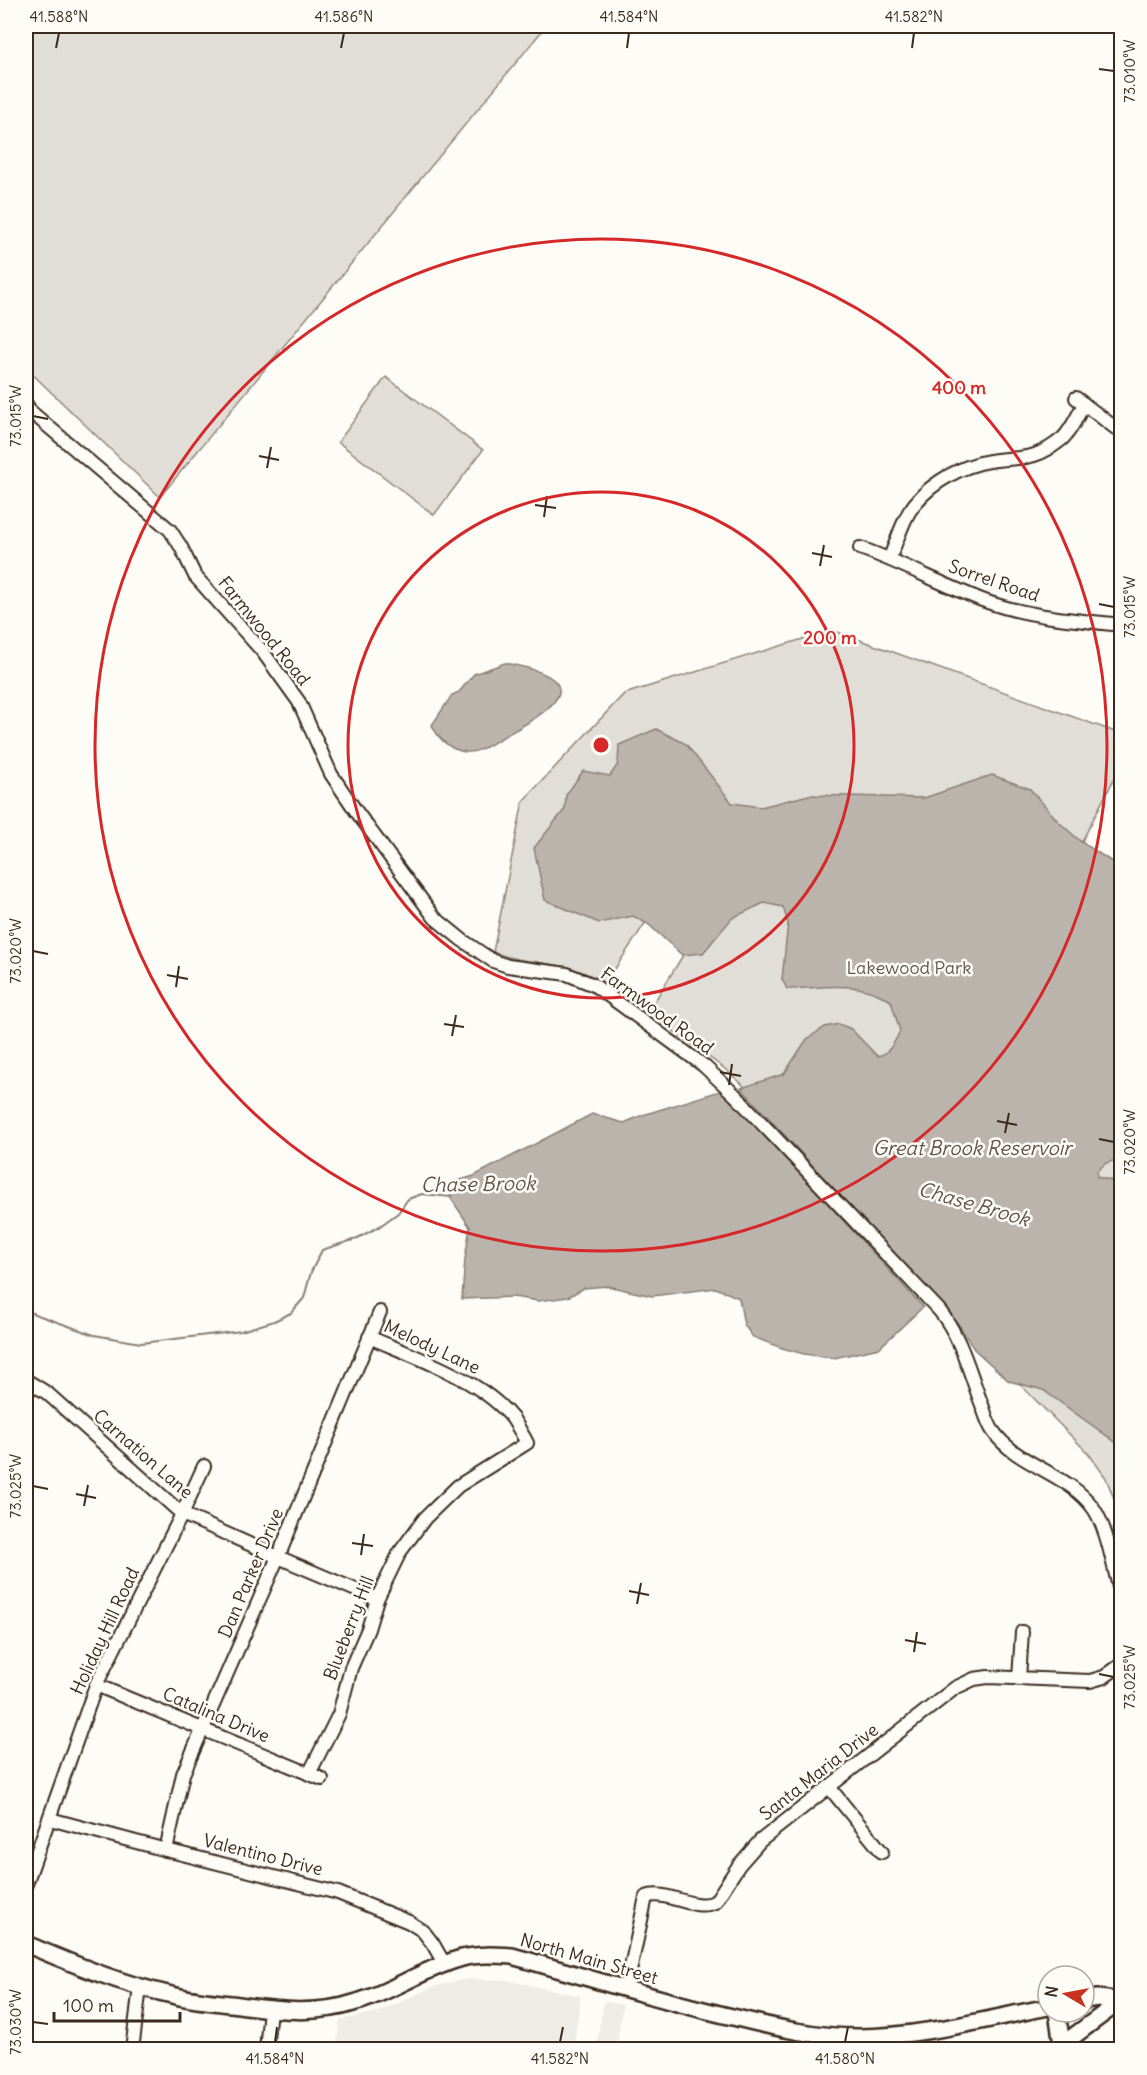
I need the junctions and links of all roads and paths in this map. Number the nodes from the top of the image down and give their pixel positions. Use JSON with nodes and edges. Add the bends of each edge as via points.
{"nodes":[{"id":1,"x":26,"y":404,"type":"edge"},
{"id":2,"x":1122,"y":433,"type":"edge"},
{"id":3,"x":860,"y":548,"type":"dead end"},
{"id":4,"x":889,"y":559,"type":"junction"},
{"id":5,"x":1122,"y":625,"type":"edge"},
{"id":6,"x":380,"y":1312,"type":"dead end"},
{"id":7,"x":369,"y":1337,"type":"junction"},
{"id":8,"x":26,"y":1380,"type":"edge"},
{"id":9,"x":528,"y":1443,"type":"joint"},
{"id":10,"x":204,"y":1466,"type":"dead end"},
{"id":11,"x":182,"y":1514,"type":"junction"},
{"id":12,"x":278,"y":1557,"type":"junction"},
{"id":13,"x":1122,"y":1597,"type":"edge"},
{"id":14,"x":377,"y":1599,"type":"junction"},
{"id":15,"x":1022,"y":1632,"type":"dead end"},
{"id":16,"x":1122,"y":1664,"type":"edge"},
{"id":17,"x":1019,"y":1679,"type":"junction"},
{"id":18,"x":96,"y":1685,"type":"junction"},
{"id":19,"x":202,"y":1730,"type":"junction"},
{"id":20,"x":309,"y":1774,"type":"junction"},
{"id":21,"x":322,"y":1779,"type":"dead end"},
{"id":22,"x":829,"y":1788,"type":"junction"},
{"id":23,"x":50,"y":1819,"type":"junction"},
{"id":24,"x":166,"y":1850,"type":"junction"},
{"id":25,"x":882,"y":1852,"type":"dead end"},
{"id":26,"x":26,"y":1884,"type":"edge"},
{"id":27,"x":26,"y":1944,"type":"edge"},
{"id":28,"x":445,"y":1965,"type":"junction"},
{"id":29,"x":140,"y":1987,"type":"junction"},
{"id":30,"x":626,"y":1990,"type":"junction"},
{"id":31,"x":1096,"y":1999,"type":"edge"},
{"id":32,"x":1121,"y":2000,"type":"edge"},
{"id":33,"x":270,"y":2009,"type":"junction"},
{"id":34,"x":1036,"y":2009,"type":"edge"},
{"id":35,"x":1058,"y":2024,"type":"edge"},
{"id":36,"x":842,"y":2043,"type":"edge"},
{"id":37,"x":1059,"y":2047,"type":"edge"},
{"id":38,"x":132,"y":2049,"type":"edge"},
{"id":39,"x":266,"y":2049,"type":"edge"}],
"edges":[{"from":1,"to":13,"type":"street","name":"Farmwood Road","via":[[170,530],[195,576],[263,652],[299,702],[332,774],[435,918],[493,961],[567,975],[594,985],[703,1065],[939,1310],[962,1346],[992,1429],[1005,1445],[1076,1490],[1094,1509]]},
{"from":2,"to":4,"type":"street","via":[[1080,401],[1064,437],[1046,450],[1030,458],[981,463],[944,477],[909,512]]},
{"from":3,"to":4,"type":"street","name":"Sorrel Road"},
{"from":4,"to":5,"type":"street","name":"Sorrel Road","via":[[984,600],[1044,617]]},
{"from":6,"to":7,"type":"street","name":"Dan Parker Drive"},
{"from":7,"to":9,"type":"street","name":"Melody Lane","via":[[481,1391],[512,1418]]},
{"from":7,"to":12,"type":"street","name":"Dan Parker Drive"},
{"from":8,"to":11,"type":"street","name":"Carnation Lane","via":[[47,1393]]},
{"from":9,"to":14,"type":"street","name":"Blueberry Hill","via":[[458,1486],[426,1518],[400,1552]]},
{"from":10,"to":11,"type":"street","name":"Holiday Hill Road"},
{"from":11,"to":12,"type":"street","name":"Carnation Lane"},
{"from":11,"to":18,"type":"street","name":"Holiday Hill Road"},
{"from":12,"to":14,"type":"street","name":"Carnation Lane"},
{"from":12,"to":19,"type":"street","name":"Dan Parker Drive"},
{"from":14,"to":20,"type":"street","name":"Blueberry Hill","via":[[351,1668],[339,1714]]},
{"from":15,"to":17,"type":"street"},
{"from":16,"to":17,"type":"street","name":"Santa Maria Drive","via":[[1104,1677],[1090,1681]]},
{"from":17,"to":22,"type":"street","name":"Santa Maria Drive","via":[[981,1678],[962,1684]]},
{"from":18,"to":19,"type":"street","name":"Catalina Drive"},
{"from":18,"to":23,"type":"street","name":"Holiday Hill Road"},
{"from":19,"to":20,"type":"street","name":"Catalina Drive"},
{"from":19,"to":24,"type":"street","name":"Dan Parker Drive","via":[[183,1774]]},
{"from":20,"to":21,"type":"street","name":"Catalina Drive"},
{"from":22,"to":25,"type":"street"},
{"from":22,"to":30,"type":"street","name":"Santa Maria Drive","via":[[754,1847],[715,1902],[703,1905],[655,1895],[646,1897]]},
{"from":23,"to":24,"type":"street","name":"Valentino Drive"},
{"from":23,"to":26,"type":"street","name":"Holiday Hill Road"},
{"from":24,"to":28,"type":"street","name":"Valentino Drive","via":[[338,1893],[423,1931]]},
{"from":27,"to":29,"type":"main road","name":"North Main Street"},
{"from":28,"to":30,"type":"main road","name":"North Main Street","via":[[488,1954],[512,1956]]},
{"from":28,"to":33,"type":"main road","name":"North Main Street","via":[[356,2003],[328,2010]]},
{"from":29,"to":33,"type":"main road","name":"North Main Street","via":[[174,1996]]},
{"from":29,"to":38,"type":"street"},
{"from":30,"to":36,"type":"main road","name":"North Main Street"},
{"from":31,"to":32,"type":"main road"},
{"from":32,"to":37,"type":"main road"},
{"from":33,"to":39,"type":"street"},
{"from":34,"to":36,"type":"main road","name":"North Main Street"},
{"from":35,"to":37,"type":"main road"}]}
